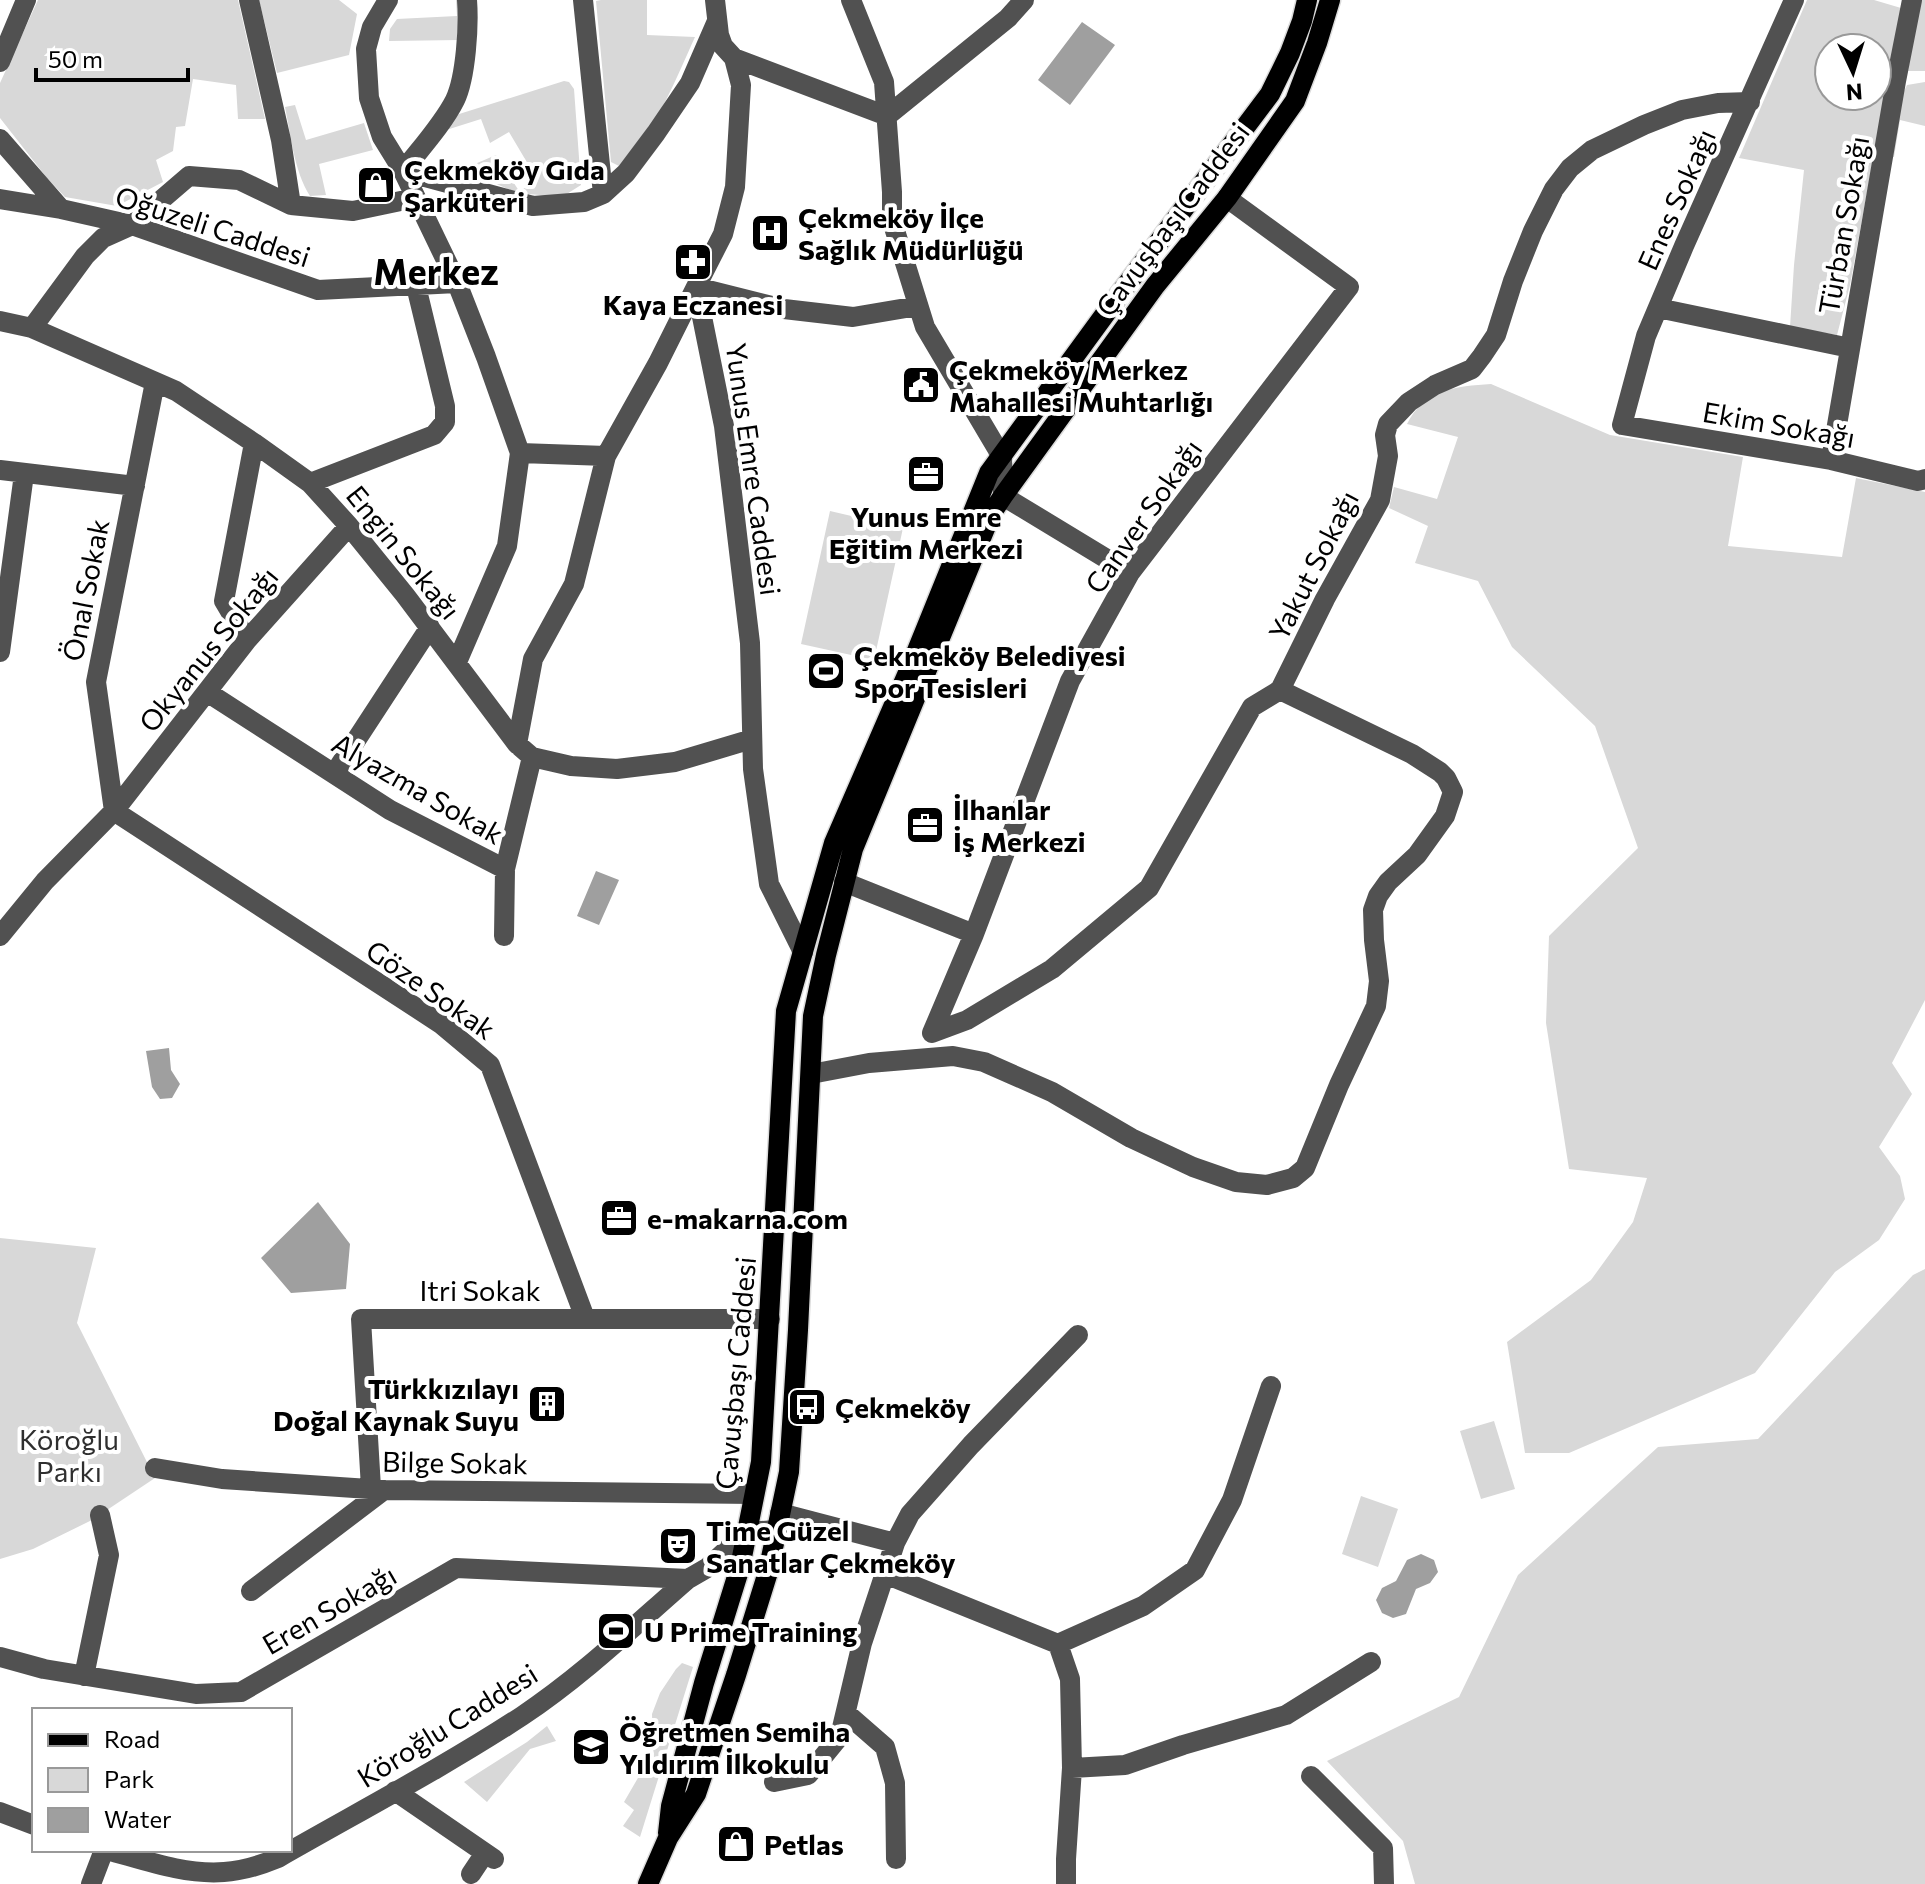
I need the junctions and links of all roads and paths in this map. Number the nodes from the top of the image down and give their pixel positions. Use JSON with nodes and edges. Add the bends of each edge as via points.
{"nodes":[{"id":1,"x":26,"y":0,"type":"edge"},
{"id":2,"x":249,"y":0,"type":"edge"},
{"id":3,"x":388,"y":0,"type":"edge"},
{"id":4,"x":467,"y":0,"type":"edge"},
{"id":5,"x":583,"y":0,"type":"edge"},
{"id":6,"x":715,"y":0,"type":"edge"},
{"id":7,"x":851,"y":0,"type":"edge"},
{"id":8,"x":1024,"y":0,"type":"edge"},
{"id":9,"x":1307,"y":0,"type":"edge"},
{"id":10,"x":1330,"y":0,"type":"edge"},
{"id":11,"x":1794,"y":0,"type":"edge"},
{"id":12,"x":1912,"y":0,"type":"edge"},
{"id":13,"x":717,"y":21,"type":"junction"},
{"id":14,"x":734,"y":58,"type":"junction"},
{"id":15,"x":0,"y":62,"type":"edge"},
{"id":16,"x":1750,"y":102,"type":"junction"},
{"id":17,"x":887,"y":116,"type":"junction"},
{"id":18,"x":0,"y":139,"type":"edge"},
{"id":19,"x":403,"y":171,"type":"junction"},
{"id":20,"x":603,"y":194,"type":"junction"},
{"id":21,"x":415,"y":198,"type":"junction"},
{"id":22,"x":1227,"y":198,"type":"junction"},
{"id":23,"x":0,"y":199,"type":"edge"},
{"id":24,"x":291,"y":205,"type":"junction"},
{"id":25,"x":61,"y":209,"type":"junction"},
{"id":26,"x":132,"y":225,"type":"junction"},
{"id":27,"x":457,"y":283,"type":"junction"},
{"id":28,"x":416,"y":286,"type":"junction"},
{"id":29,"x":696,"y":287,"type":"junction"},
{"id":30,"x":918,"y":306,"type":"junction"},
{"id":31,"x":1658,"y":308,"type":"junction"},
{"id":32,"x":0,"y":321,"type":"edge"},
{"id":33,"x":32,"y":328,"type":"junction"},
{"id":34,"x":1850,"y":348,"type":"junction"},
{"id":35,"x":155,"y":382,"type":"junction"},
{"id":36,"x":1622,"y":425,"type":"joint"},
{"id":37,"x":254,"y":443,"type":"junction"},
{"id":38,"x":520,"y":453,"type":"junction"},
{"id":39,"x":606,"y":456,"type":"junction"},
{"id":40,"x":1002,"y":457,"type":"junction"},
{"id":41,"x":1831,"y":460,"type":"junction"},
{"id":42,"x":0,"y":470,"type":"edge"},
{"id":43,"x":24,"y":474,"type":"junction"},
{"id":44,"x":1925,"y":479,"type":"edge"},
{"id":45,"x":310,"y":483,"type":"junction"},
{"id":46,"x":135,"y":486,"type":"junction"},
{"id":47,"x":1003,"y":496,"type":"junction"},
{"id":48,"x":349,"y":526,"type":"junction"},
{"id":49,"x":1130,"y":573,"type":"junction"},
{"id":50,"x":3,"y":607,"type":"edge"},
{"id":51,"x":430,"y":627,"type":"junction"},
{"id":52,"x":247,"y":640,"type":"junction"},
{"id":53,"x":0,"y":652,"type":"edge"},
{"id":54,"x":457,"y":662,"type":"junction"},
{"id":55,"x":1280,"y":690,"type":"junction"},
{"id":56,"x":207,"y":692,"type":"junction"},
{"id":57,"x":752,"y":739,"type":"junction"},
{"id":58,"x":525,"y":751,"type":"junction"},
{"id":59,"x":334,"y":774,"type":"junction"},
{"id":60,"x":114,"y":811,"type":"junction"},
{"id":61,"x":505,"y":869,"type":"junction"},
{"id":62,"x":844,"y":882,"type":"junction"},
{"id":63,"x":974,"y":934,"type":"junction"},
{"id":64,"x":0,"y":936,"type":"edge"},
{"id":65,"x":504,"y":936,"type":"dead end"},
{"id":66,"x":803,"y":952,"type":"junction"},
{"id":67,"x":824,"y":961,"type":"junction"},
{"id":68,"x":932,"y":1033,"type":"junction"},
{"id":69,"x":896,"y":1061,"type":"junction"},
{"id":70,"x":811,"y":1074,"type":"junction"},
{"id":71,"x":585,"y":1318,"type":"junction"},
{"id":72,"x":770,"y":1319,"type":"junction"},
{"id":73,"x":1078,"y":1335,"type":"dead end"},
{"id":74,"x":1271,"y":1386,"type":"dead end"},
{"id":75,"x":155,"y":1468,"type":"dead end"},
{"id":76,"x":378,"y":1489,"type":"junction"},
{"id":77,"x":754,"y":1494,"type":"junction"},
{"id":78,"x":100,"y":1515,"type":"dead end"},
{"id":79,"x":778,"y":1522,"type":"junction"},
{"id":80,"x":746,"y":1532,"type":"junction"},
{"id":81,"x":895,"y":1543,"type":"junction"},
{"id":82,"x":885,"y":1574,"type":"junction"},
{"id":83,"x":688,"y":1579,"type":"junction"},
{"id":84,"x":251,"y":1591,"type":"dead end"},
{"id":85,"x":1058,"y":1644,"type":"junction"},
{"id":86,"x":0,"y":1657,"type":"edge"},
{"id":87,"x":1371,"y":1662,"type":"dead end"},
{"id":88,"x":84,"y":1676,"type":"junction"},
{"id":89,"x":846,"y":1713,"type":"junction"},
{"id":90,"x":1072,"y":1768,"type":"junction"},
{"id":91,"x":1311,"y":1776,"type":"dead end"},
{"id":92,"x":774,"y":1782,"type":"dead end"},
{"id":93,"x":395,"y":1791,"type":"junction"},
{"id":94,"x":0,"y":1812,"type":"edge"},
{"id":95,"x":32,"y":1824,"type":"edge"},
{"id":96,"x":668,"y":1838,"type":"junction"},
{"id":97,"x":292,"y":1850,"type":"edge"},
{"id":98,"x":104,"y":1852,"type":"edge"},
{"id":99,"x":113,"y":1852,"type":"edge"},
{"id":100,"x":288,"y":1852,"type":"edge"},
{"id":101,"x":896,"y":1859,"type":"dead end"},
{"id":102,"x":471,"y":1874,"type":"dead end"},
{"id":103,"x":252,"y":1875,"type":"edge"},
{"id":104,"x":91,"y":1884,"type":"edge"},
{"id":105,"x":648,"y":1884,"type":"edge"},
{"id":106,"x":1066,"y":1884,"type":"edge"},
{"id":107,"x":1384,"y":1884,"type":"edge"}],
"edges":[{"from":1,"to":15,"type":"street"},
{"from":2,"to":24,"type":"street"},
{"from":3,"to":19,"type":"street","via":[[366,49],[369,98],[382,137]]},
{"from":4,"to":19,"type":"street","via":[[457,96]]},
{"from":5,"to":20,"type":"street"},
{"from":6,"to":13,"type":"street"},
{"from":7,"to":17,"type":"street","via":[[884,82]]},
{"from":8,"to":17,"type":"street"},
{"from":9,"to":40,"type":"main road","name":"Çavuşbaşı Caddesi","via":[[1270,94]]},
{"from":10,"to":22,"type":"main road","name":"Çavuşbaşı Caddesi","via":[[1295,101]]},
{"from":11,"to":16,"type":"street","name":"Enes Sokağı"},
{"from":12,"to":34,"type":"street","name":"Türban Sokağı"},
{"from":13,"to":14,"type":"street","via":[[723,46]]},
{"from":13,"to":20,"type":"street","via":[[690,83],[626,173]]},
{"from":14,"to":17,"type":"street"},
{"from":14,"to":29,"type":"street","via":[[741,85],[735,187],[723,234]]},
{"from":16,"to":31,"type":"street","name":"Enes Sokağı"},
{"from":16,"to":55,"type":"street","name":"Yakut Sokağı","via":[[1682,110],[1592,150],[1570,168],[1533,231],[1496,335],[1482,356],[1472,369],[1409,402],[1388,424],[1380,500]]},
{"from":17,"to":30,"type":"street","via":[[892,221]]},
{"from":18,"to":25,"type":"street"},
{"from":19,"to":20,"type":"street","via":[[533,206],[584,202]]},
{"from":19,"to":21,"type":"street"},
{"from":21,"to":24,"type":"street","via":[[353,211]]},
{"from":21,"to":27,"type":"street"},
{"from":22,"to":47,"type":"main road","name":"Çavuşbaşı Caddesi","via":[[1155,286]]},
{"from":22,"to":49,"type":"street","name":"Canver Sokağı","via":[[1349,287]]},
{"from":23,"to":25,"type":"street","name":"Oğuzeli Caddesi"},
{"from":24,"to":26,"type":"street","via":[[239,180],[189,176]]},
{"from":25,"to":26,"type":"street","name":"Oğuzeli Caddesi"},
{"from":26,"to":28,"type":"street","name":"Oğuzeli Caddesi","via":[[318,290]]},
{"from":26,"to":33,"type":"street","via":[[103,238],[85,256]]},
{"from":27,"to":28,"type":"street","name":"Oğuzeli Caddesi"},
{"from":27,"to":38,"type":"street"},
{"from":28,"to":45,"type":"street","via":[[445,422],[434,435]]},
{"from":29,"to":30,"type":"street","via":[[784,309],[853,317]]},
{"from":29,"to":39,"type":"street","name":"Alyazma Sokak"},
{"from":29,"to":57,"type":"street","name":"Yunus Emre Caddesi","via":[[724,426],[750,643]]},
{"from":30,"to":40,"type":"street","via":[[925,327]]},
{"from":31,"to":34,"type":"street"},
{"from":31,"to":36,"type":"street","name":"Enes Sokağı"},
{"from":32,"to":33,"type":"street","name":"Engin Sokağı"},
{"from":33,"to":35,"type":"street","name":"Engin Sokağı"},
{"from":34,"to":41,"type":"street","name":"Türban Sokağı"},
{"from":35,"to":37,"type":"street","name":"Engin Sokağı"},
{"from":35,"to":46,"type":"street","name":"Önal Sokak"},
{"from":36,"to":41,"type":"street","name":"Ekim Sokağı"},
{"from":37,"to":45,"type":"street","name":"Engin Sokağı"},
{"from":37,"to":52,"type":"street","via":[[224,601]]},
{"from":38,"to":39,"type":"street"},
{"from":38,"to":54,"type":"street","via":[[507,546]]},
{"from":39,"to":58,"type":"street","name":"Alyazma Sokak","via":[[574,584],[533,659]]},
{"from":40,"to":47,"type":"street"},
{"from":40,"to":66,"type":"main road","name":"Çavuşbaşı Caddesi","via":[[989,473],[834,843]]},
{"from":41,"to":44,"type":"street","name":"Ekim Sokağı"},
{"from":42,"to":43,"type":"street"},
{"from":43,"to":46,"type":"street"},
{"from":43,"to":50,"type":"street"},
{"from":45,"to":48,"type":"street","name":"Engin Sokağı"},
{"from":46,"to":60,"type":"street","name":"Önal Sokak","via":[[96,682]]},
{"from":47,"to":49,"type":"street"},
{"from":47,"to":62,"type":"main road","name":"Çavuşbaşı Caddesi","via":[[876,791]]},
{"from":48,"to":51,"type":"street","name":"Engin Sokağı"},
{"from":48,"to":52,"type":"street","name":"Okyanus Sokağı"},
{"from":49,"to":63,"type":"street","name":"Canver Sokağı","via":[[1070,681]]},
{"from":50,"to":53,"type":"street"},
{"from":51,"to":54,"type":"street","name":"Engin Sokağı"},
{"from":51,"to":59,"type":"street"},
{"from":52,"to":56,"type":"street","name":"Okyanus Sokağı"},
{"from":54,"to":58,"type":"street","name":"Engin Sokağı"},
{"from":55,"to":68,"type":"street","name":"Yakut Sokağı","via":[[1252,707],[1149,888],[1052,969],[967,1020]]},
{"from":55,"to":69,"type":"street","via":[[1412,754],[1440,772],[1453,792],[1445,816],[1417,855],[1378,896],[1373,910],[1376,1006],[1305,1168],[1293,1178],[1267,1185],[1236,1182],[1131,1138],[1052,1092],[984,1062],[953,1056]]},
{"from":56,"to":59,"type":"street","name":"Alyazma Sokak"},
{"from":56,"to":60,"type":"street","name":"Okyanus Sokağı"},
{"from":57,"to":58,"type":"street","via":[[675,762],[617,769],[571,766]]},
{"from":57,"to":66,"type":"street","name":"Yunus Emre Caddesi","via":[[769,884]]},
{"from":58,"to":61,"type":"street","name":"Alyazma Sokak"},
{"from":59,"to":61,"type":"street","name":"Alyazma Sokak","via":[[390,810]]},
{"from":60,"to":64,"type":"street","name":"Okyanus Sokağı"},
{"from":60,"to":71,"type":"street","name":"Göze Sokak","via":[[441,1024],[490,1065]]},
{"from":61,"to":65,"type":"street"},
{"from":62,"to":63,"type":"street"},
{"from":62,"to":67,"type":"main road","name":"Çavuşbaşı Caddesi"},
{"from":63,"to":68,"type":"street","name":"Canver Sokağı"},
{"from":66,"to":67,"type":"main road"},
{"from":66,"to":72,"type":"main road","name":"Çavuşbaşı Caddesi","via":[[786,1011]]},
{"from":67,"to":70,"type":"main road","name":"Çavuşbaşı Caddesi","via":[[813,1016]]},
{"from":68,"to":69,"type":"street"},
{"from":69,"to":70,"type":"street"},
{"from":70,"to":79,"type":"main road","name":"Çavuşbaşı Caddesi","via":[[789,1472]]},
{"from":71,"to":72,"type":"street","name":"Itri Sokak"},
{"from":71,"to":76,"type":"street","name":"Itri Sokak","via":[[361,1319]]},
{"from":72,"to":77,"type":"main road","name":"Çavuşbaşı Caddesi","via":[[761,1462]]},
{"from":73,"to":81,"type":"street","via":[[910,1514]]},
{"from":74,"to":85,"type":"street","via":[[1232,1500],[1195,1570],[1143,1606]]},
{"from":75,"to":76,"type":"street","name":"Bilge Sokak","via":[[222,1479]]},
{"from":76,"to":77,"type":"street","name":"Bilge Sokak"},
{"from":76,"to":84,"type":"street"},
{"from":77,"to":80,"type":"main road","name":"Çavuşbaşı Caddesi"},
{"from":78,"to":88,"type":"street","via":[[109,1555]]},
{"from":79,"to":80,"type":"street"},
{"from":79,"to":81,"type":"street"},
{"from":79,"to":96,"type":"main road","name":"Çavuşbaşı Caddesi","via":[[768,1572],[696,1794]]},
{"from":80,"to":83,"type":"street","name":"Köroğlu Caddesi"},
{"from":80,"to":96,"type":"main road","name":"Çavuşbaşı Caddesi","via":[[671,1806]]},
{"from":81,"to":82,"type":"street"},
{"from":82,"to":85,"type":"street"},
{"from":82,"to":89,"type":"street"},
{"from":83,"to":88,"type":"street","name":"Eren Sokağı","via":[[456,1568],[241,1692],[196,1694]]},
{"from":83,"to":93,"type":"street","name":"Köroğlu Caddesi","via":[[524,1715]]},
{"from":85,"to":90,"type":"street","via":[[1070,1679]]},
{"from":86,"to":88,"type":"street","name":"Eren Sokağı"},
{"from":87,"to":90,"type":"street","via":[[1286,1715],[1125,1765]]},
{"from":89,"to":92,"type":"street","via":[[840,1736],[808,1775]]},
{"from":89,"to":101,"type":"street","via":[[885,1747],[895,1783]]},
{"from":90,"to":106,"type":"street"},
{"from":91,"to":107,"type":"street","via":[[1383,1848]]},
{"from":93,"to":97,"type":"street","name":"Köroğlu Caddesi"},
{"from":93,"to":102,"type":"street","via":[[489,1856]]},
{"from":94,"to":95,"type":"street"},
{"from":96,"to":105,"type":"main road","name":"Çavuşbaşı Caddesi"},
{"from":98,"to":104,"type":"street"},
{"from":99,"to":103,"type":"street","name":"Köroğlu Caddesi","via":[[190,1871]]},
{"from":100,"to":103,"type":"street","name":"Köroğlu Caddesi"}]}
